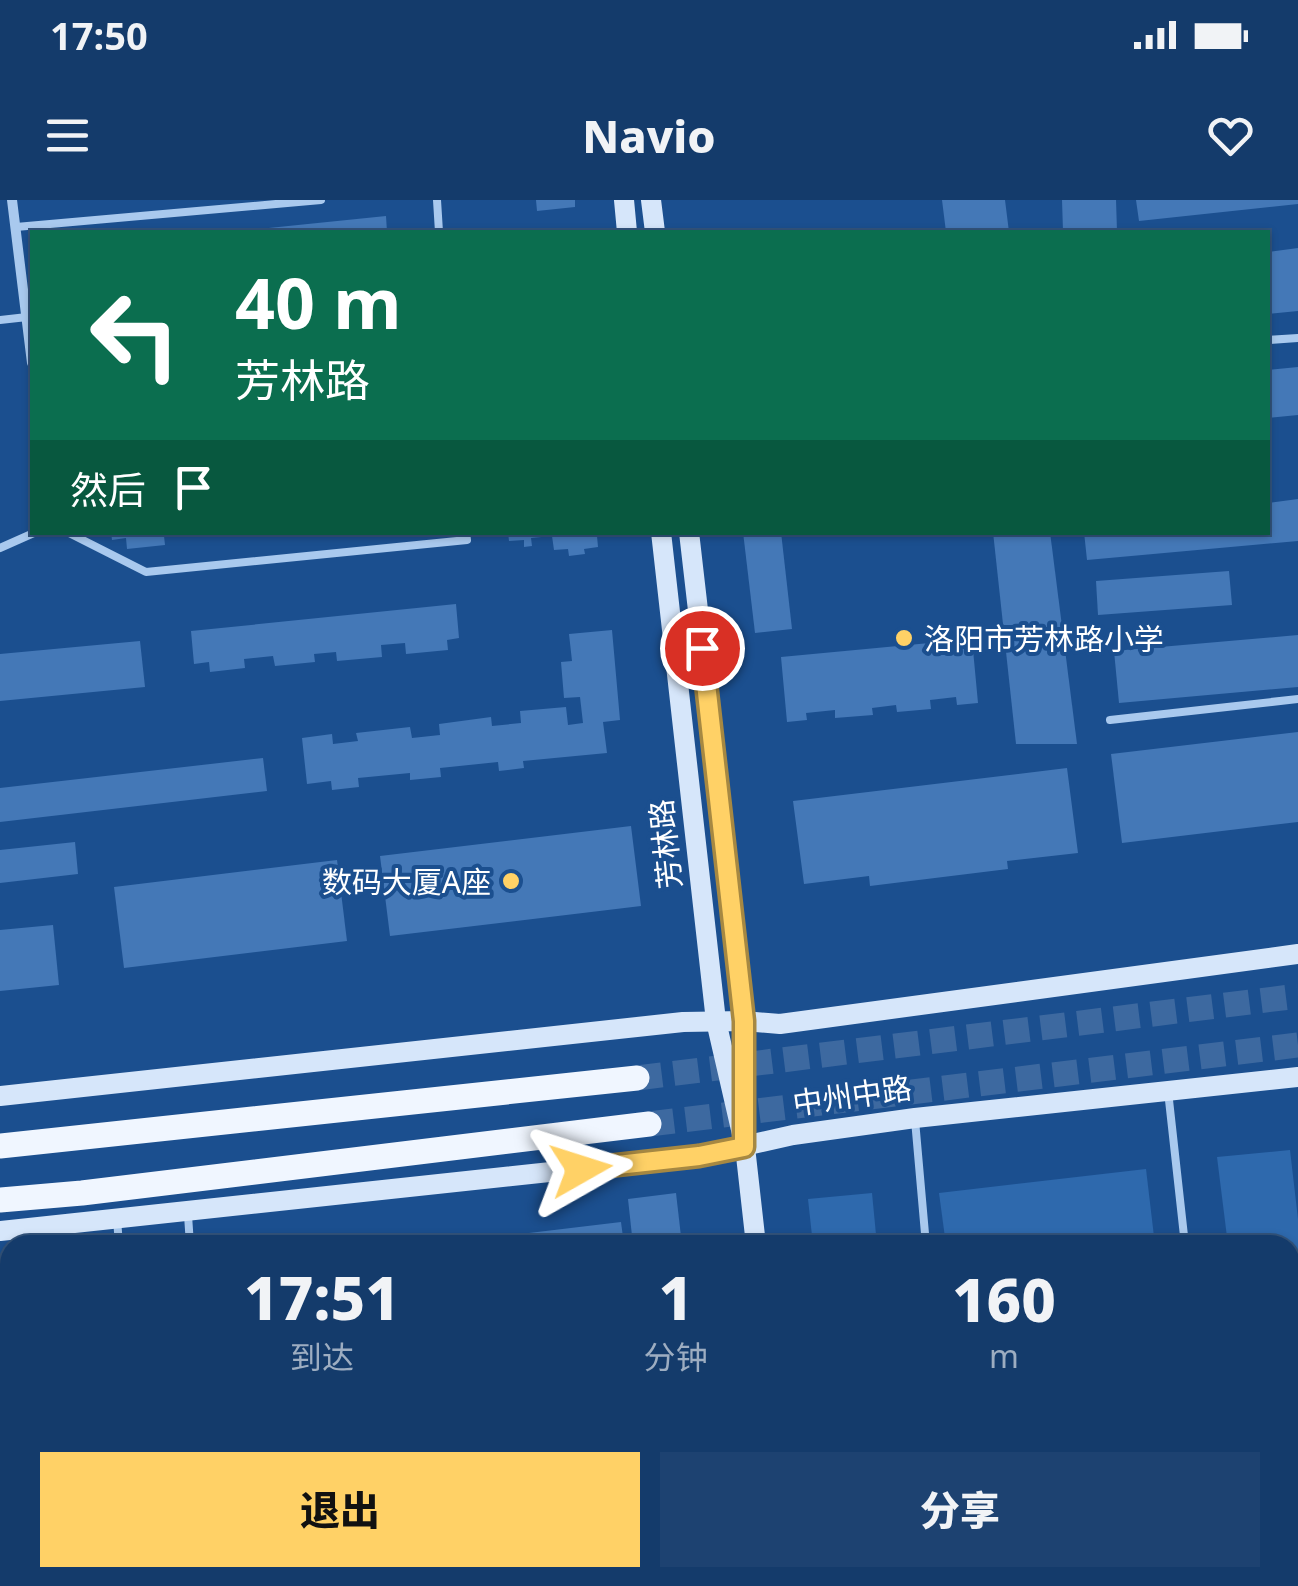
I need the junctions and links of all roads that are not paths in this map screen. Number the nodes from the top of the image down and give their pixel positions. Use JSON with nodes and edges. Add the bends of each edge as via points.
{"nodes":[{"id":1,"x":12,"y":200,"type":"edge"},
{"id":2,"x":321,"y":200,"type":"edge"},
{"id":3,"x":436,"y":200,"type":"edge"},
{"id":4,"x":624,"y":200,"type":"edge"},
{"id":5,"x":651,"y":200,"type":"edge"},
{"id":6,"x":16,"y":227,"type":"junction"},
{"id":7,"x":440,"y":230,"type":"edge"},
{"id":8,"x":628,"y":230,"type":"edge"},
{"id":9,"x":655,"y":230,"type":"edge"},
{"id":10,"x":27,"y":317,"type":"junction"},
{"id":11,"x":0,"y":320,"type":"edge"},
{"id":12,"x":30,"y":331,"type":"edge"},
{"id":13,"x":1298,"y":338,"type":"edge"},
{"id":14,"x":1270,"y":340,"type":"edge"},
{"id":15,"x":30,"y":535,"type":"edge"},
{"id":16,"x":73,"y":535,"type":"edge"},
{"id":17,"x":466,"y":535,"type":"edge"},
{"id":18,"x":661,"y":535,"type":"edge"},
{"id":19,"x":689,"y":535,"type":"edge"},
{"id":20,"x":0,"y":548,"type":"edge"},
{"id":21,"x":1298,"y":700,"type":"edge"},
{"id":22,"x":1110,"y":720,"type":"dead end"},
{"id":23,"x":1298,"y":954,"type":"edge"},
{"id":24,"x":744,"y":1021,"type":"junction"},
{"id":25,"x":716,"y":1022,"type":"junction"},
{"id":26,"x":1298,"y":1077,"type":"edge"},
{"id":27,"x":637,"y":1078,"type":"tunnel mouth"},
{"id":28,"x":1168,"y":1091,"type":"junction"},
{"id":29,"x":0,"y":1096,"type":"edge"},
{"id":30,"x":915,"y":1118,"type":"junction"},
{"id":31,"x":648,"y":1124,"type":"tunnel mouth"},
{"id":32,"x":0,"y":1146,"type":"edge"},
{"id":33,"x":744,"y":1147,"type":"junction"},
{"id":34,"x":0,"y":1200,"type":"edge"},
{"id":35,"x":188,"y":1211,"type":"junction"},
{"id":36,"x":117,"y":1219,"type":"junction"},
{"id":37,"x":0,"y":1231,"type":"edge"},
{"id":38,"x":118,"y":1235,"type":"edge"},
{"id":39,"x":189,"y":1235,"type":"edge"},
{"id":40,"x":755,"y":1235,"type":"edge"},
{"id":41,"x":925,"y":1235,"type":"edge"},
{"id":42,"x":1184,"y":1235,"type":"edge"}],
"edges":[{"from":1,"to":6,"type":"street"},
{"from":2,"to":6,"type":"lane"},
{"from":3,"to":7,"type":"lane"},
{"from":4,"to":8,"type":"main road"},
{"from":5,"to":9,"type":"main road"},
{"from":6,"to":10,"type":"street"},
{"from":10,"to":11,"type":"lane"},
{"from":10,"to":12,"type":"street"},
{"from":13,"to":14,"type":"lane"},
{"from":15,"to":20,"type":"lane"},
{"from":16,"to":17,"type":"lane","via":[[146,572],[467,540]]},
{"from":18,"to":25,"type":"main road","name":"芳林路"},
{"from":19,"to":24,"type":"main road","name":"芳林路"},
{"from":21,"to":22,"type":"lane"},
{"from":23,"to":24,"type":"main road","via":[[780,1024]]},
{"from":24,"to":25,"type":"main road"},
{"from":24,"to":33,"type":"main road","name":"芳林路"},
{"from":25,"to":29,"type":"main road"},
{"from":25,"to":33,"type":"main road","name":"芳林路"},
{"from":26,"to":28,"type":"main road","name":"中州中路"},
{"from":27,"to":32,"type":"main road"},
{"from":28,"to":30,"type":"main road","name":"中州中路"},
{"from":28,"to":42,"type":"lane"},
{"from":30,"to":33,"type":"main road","name":"中州中路"},
{"from":30,"to":41,"type":"lane"},
{"from":31,"to":34,"type":"main road"},
{"from":33,"to":35,"type":"main road","name":"中州中路"},
{"from":33,"to":40,"type":"main road","name":"芳林路"},
{"from":35,"to":36,"type":"main road","name":"中州中路"},
{"from":35,"to":39,"type":"lane"},
{"from":36,"to":37,"type":"main road","name":"中州中路"},
{"from":36,"to":38,"type":"lane"}]}
